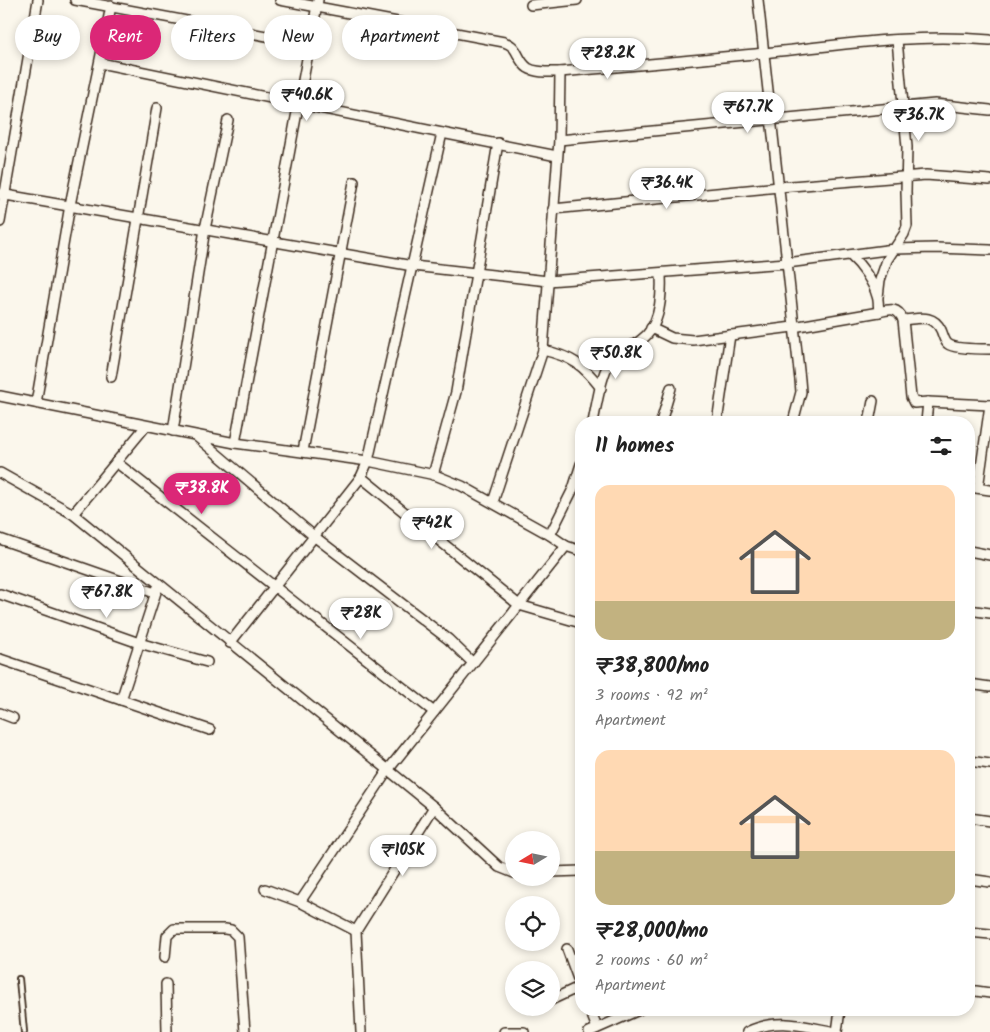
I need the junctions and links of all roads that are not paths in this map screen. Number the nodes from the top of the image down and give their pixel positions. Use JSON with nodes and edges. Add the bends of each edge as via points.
{"nodes":[{"id":1,"x":38,"y":0,"type":"edge"},
{"id":2,"x":75,"y":0,"type":"edge"},
{"id":3,"x":280,"y":0,"type":"edge"},
{"id":4,"x":577,"y":0,"type":"edge"},
{"id":5,"x":758,"y":0,"type":"edge"},
{"id":6,"x":318,"y":4,"type":"edge"},
{"id":7,"x":531,"y":5,"type":"dead end"},
{"id":8,"x":111,"y":6,"type":"junction"},
{"id":9,"x":264,"y":35,"type":"edge"},
{"id":10,"x":897,"y":40,"type":"junction"},
{"id":11,"x":990,"y":40,"type":"edge"},
{"id":12,"x":764,"y":53,"type":"junction"},
{"id":13,"x":306,"y":60,"type":"edge"},
{"id":14,"x":100,"y":63,"type":"junction"},
{"id":15,"x":560,"y":72,"type":"junction"},
{"id":16,"x":298,"y":104,"type":"junction"},
{"id":17,"x":903,"y":107,"type":"junction"},
{"id":18,"x":157,"y":108,"type":"dead end"},
{"id":19,"x":990,"y":110,"type":"edge"},
{"id":20,"x":228,"y":120,"type":"dead end"},
{"id":21,"x":772,"y":120,"type":"junction"},
{"id":22,"x":442,"y":133,"type":"junction"},
{"id":23,"x":559,"y":140,"type":"junction"},
{"id":24,"x":498,"y":144,"type":"junction"},
{"id":25,"x":557,"y":156,"type":"junction"},
{"id":26,"x":906,"y":177,"type":"junction"},
{"id":27,"x":990,"y":180,"type":"edge"},
{"id":28,"x":354,"y":182,"type":"dead end"},
{"id":29,"x":779,"y":186,"type":"junction"},
{"id":30,"x":2,"y":194,"type":"edge"},
{"id":31,"x":70,"y":205,"type":"junction"},
{"id":32,"x":552,"y":209,"type":"junction"},
{"id":33,"x":138,"y":217,"type":"junction"},
{"id":34,"x":0,"y":222,"type":"edge"},
{"id":35,"x":205,"y":229,"type":"junction"},
{"id":36,"x":274,"y":241,"type":"junction"},
{"id":37,"x":894,"y":249,"type":"junction"},
{"id":38,"x":990,"y":250,"type":"edge"},
{"id":39,"x":341,"y":253,"type":"junction"},
{"id":40,"x":850,"y":255,"type":"junction"},
{"id":41,"x":787,"y":263,"type":"junction"},
{"id":42,"x":413,"y":266,"type":"junction"},
{"id":43,"x":477,"y":273,"type":"junction"},
{"id":44,"x":661,"y":273,"type":"junction"},
{"id":45,"x":548,"y":281,"type":"junction"},
{"id":46,"x":878,"y":297,"type":"junction"},
{"id":47,"x":879,"y":312,"type":"junction"},
{"id":48,"x":903,"y":320,"type":"junction"},
{"id":49,"x":793,"y":327,"type":"junction"},
{"id":50,"x":651,"y":328,"type":"junction"},
{"id":51,"x":730,"y":335,"type":"junction"},
{"id":52,"x":990,"y":349,"type":"edge"},
{"id":53,"x":543,"y":350,"type":"junction"},
{"id":54,"x":111,"y":377,"type":"dead end"},
{"id":55,"x":601,"y":388,"type":"junction"},
{"id":56,"x":671,"y":388,"type":"dead end"},
{"id":57,"x":4,"y":397,"type":"edge"},
{"id":58,"x":873,"y":401,"type":"dead end"},
{"id":59,"x":928,"y":402,"type":"junction"},
{"id":60,"x":36,"y":403,"type":"junction"},
{"id":61,"x":0,"y":406,"type":"edge"},
{"id":62,"x":990,"y":406,"type":"edge"},
{"id":63,"x":594,"y":416,"type":"edge"},
{"id":64,"x":663,"y":416,"type":"edge"},
{"id":65,"x":718,"y":416,"type":"edge"},
{"id":66,"x":795,"y":416,"type":"edge"},
{"id":67,"x":870,"y":416,"type":"edge"},
{"id":68,"x":927,"y":416,"type":"edge"},
{"id":69,"x":146,"y":426,"type":"junction"},
{"id":70,"x":173,"y":431,"type":"junction"},
{"id":71,"x":194,"y":435,"type":"junction"},
{"id":72,"x":235,"y":443,"type":"junction"},
{"id":73,"x":302,"y":451,"type":"junction"},
{"id":74,"x":368,"y":461,"type":"junction"},
{"id":75,"x":116,"y":462,"type":"junction"},
{"id":76,"x":0,"y":473,"type":"edge"},
{"id":77,"x":433,"y":475,"type":"junction"},
{"id":78,"x":361,"y":477,"type":"junction"},
{"id":79,"x":975,"y":478,"type":"edge"},
{"id":80,"x":575,"y":484,"type":"edge"},
{"id":81,"x":975,"y":488,"type":"edge"},
{"id":82,"x":990,"y":490,"type":"edge"},
{"id":83,"x":493,"y":502,"type":"junction"},
{"id":84,"x":72,"y":514,"type":"junction"},
{"id":85,"x":550,"y":535,"type":"junction"},
{"id":86,"x":315,"y":537,"type":"junction"},
{"id":87,"x":0,"y":539,"type":"edge"},
{"id":88,"x":566,"y":546,"type":"junction"},
{"id":89,"x":575,"y":549,"type":"edge"},
{"id":90,"x":975,"y":552,"type":"edge"},
{"id":91,"x":990,"y":554,"type":"edge"},
{"id":92,"x":158,"y":584,"type":"junction"},
{"id":93,"x":274,"y":587,"type":"junction"},
{"id":94,"x":155,"y":593,"type":"junction"},
{"id":95,"x":0,"y":594,"type":"edge"},
{"id":96,"x":519,"y":605,"type":"junction"},
{"id":97,"x":975,"y":611,"type":"edge"},
{"id":98,"x":990,"y":613,"type":"edge"},
{"id":99,"x":575,"y":621,"type":"edge"},
{"id":100,"x":230,"y":642,"type":"junction"},
{"id":101,"x":139,"y":643,"type":"junction"},
{"id":102,"x":0,"y":659,"type":"edge"},
{"id":103,"x":208,"y":662,"type":"dead end"},
{"id":104,"x":473,"y":663,"type":"junction"},
{"id":105,"x":975,"y":685,"type":"edge"},
{"id":106,"x":990,"y":687,"type":"edge"},
{"id":107,"x":121,"y":700,"type":"junction"},
{"id":108,"x":434,"y":712,"type":"junction"},
{"id":109,"x":0,"y":713,"type":"edge"},
{"id":110,"x":13,"y":718,"type":"dead end"},
{"id":111,"x":210,"y":730,"type":"dead end"},
{"id":112,"x":975,"y":762,"type":"edge"},
{"id":113,"x":990,"y":764,"type":"edge"},
{"id":114,"x":388,"y":770,"type":"junction"},
{"id":115,"x":434,"y":807,"type":"junction"},
{"id":116,"x":975,"y":819,"type":"edge"},
{"id":117,"x":990,"y":821,"type":"edge"},
{"id":118,"x":505,"y":869,"type":"edge"},
{"id":119,"x":575,"y":871,"type":"edge"},
{"id":120,"x":560,"y":872,"type":"edge"},
{"id":121,"x":975,"y":880,"type":"edge"},
{"id":122,"x":990,"y":882,"type":"edge"},
{"id":123,"x":265,"y":889,"type":"dead end"},
{"id":124,"x":300,"y":902,"type":"junction"},
{"id":125,"x":356,"y":932,"type":"junction"},
{"id":126,"x":975,"y":933,"type":"edge"},
{"id":127,"x":990,"y":934,"type":"edge"},
{"id":128,"x":567,"y":950,"type":"dead end"},
{"id":129,"x":165,"y":957,"type":"dead end"},
{"id":130,"x":575,"y":971,"type":"edge"},
{"id":131,"x":19,"y":979,"type":"dead end"},
{"id":132,"x":166,"y":984,"type":"dead end"},
{"id":133,"x":575,"y":989,"type":"edge"},
{"id":134,"x":975,"y":991,"type":"edge"},
{"id":135,"x":990,"y":993,"type":"edge"},
{"id":136,"x":560,"y":996,"type":"edge"},
{"id":137,"x":591,"y":1016,"type":"edge"},
{"id":138,"x":625,"y":1016,"type":"edge"},
{"id":139,"x":839,"y":1016,"type":"edge"},
{"id":140,"x":593,"y":1030,"type":"edge"},
{"id":141,"x":24,"y":1032,"type":"edge"},
{"id":142,"x":167,"y":1032,"type":"edge"},
{"id":143,"x":245,"y":1032,"type":"edge"},
{"id":144,"x":361,"y":1032,"type":"edge"},
{"id":145,"x":504,"y":1032,"type":"edge"},
{"id":146,"x":524,"y":1032,"type":"edge"},
{"id":147,"x":747,"y":1032,"type":"edge"},
{"id":148,"x":836,"y":1032,"type":"edge"}],
"edges":[{"from":1,"to":30,"type":"street"},
{"from":2,"to":8,"type":"street"},
{"from":3,"to":6,"type":"street"},
{"from":4,"to":7,"type":"street"},
{"from":5,"to":12,"type":"street"},
{"from":6,"to":15,"type":"street","via":[[504,42],[511,44],[528,68]]},
{"from":8,"to":9,"type":"street"},
{"from":8,"to":14,"type":"street"},
{"from":10,"to":11,"type":"street","via":[[953,37]]},
{"from":10,"to":12,"type":"street"},
{"from":10,"to":17,"type":"street"},
{"from":12,"to":15,"type":"street"},
{"from":12,"to":21,"type":"street"},
{"from":13,"to":16,"type":"street"},
{"from":14,"to":16,"type":"street"},
{"from":14,"to":31,"type":"street"},
{"from":15,"to":23,"type":"street"},
{"from":16,"to":22,"type":"street"},
{"from":16,"to":36,"type":"street"},
{"from":17,"to":19,"type":"street","via":[[935,104]]},
{"from":17,"to":21,"type":"street"},
{"from":17,"to":26,"type":"street","via":[[908,147]]},
{"from":18,"to":33,"type":"street"},
{"from":20,"to":35,"type":"street"},
{"from":21,"to":23,"type":"street"},
{"from":21,"to":29,"type":"street"},
{"from":22,"to":24,"type":"street"},
{"from":22,"to":42,"type":"street"},
{"from":23,"to":25,"type":"street"},
{"from":24,"to":25,"type":"street"},
{"from":24,"to":43,"type":"street"},
{"from":25,"to":32,"type":"street"},
{"from":26,"to":27,"type":"street","via":[[926,175]]},
{"from":26,"to":29,"type":"street"},
{"from":26,"to":37,"type":"street","via":[[907,226]]},
{"from":28,"to":39,"type":"street"},
{"from":29,"to":32,"type":"street"},
{"from":29,"to":41,"type":"street"},
{"from":30,"to":31,"type":"street"},
{"from":30,"to":34,"type":"street"},
{"from":31,"to":33,"type":"street"},
{"from":31,"to":60,"type":"street"},
{"from":32,"to":45,"type":"street"},
{"from":33,"to":35,"type":"street"},
{"from":33,"to":54,"type":"street"},
{"from":35,"to":36,"type":"street"},
{"from":35,"to":70,"type":"street"},
{"from":36,"to":39,"type":"street"},
{"from":36,"to":72,"type":"street"},
{"from":37,"to":38,"type":"street"},
{"from":37,"to":40,"type":"street"},
{"from":37,"to":46,"type":"street","via":[[880,280]]},
{"from":39,"to":42,"type":"street"},
{"from":39,"to":73,"type":"street"},
{"from":40,"to":41,"type":"street"},
{"from":40,"to":46,"type":"street","via":[[858,262]]},
{"from":41,"to":44,"type":"street"},
{"from":41,"to":49,"type":"street"},
{"from":42,"to":43,"type":"street"},
{"from":42,"to":74,"type":"street"},
{"from":43,"to":45,"type":"street"},
{"from":43,"to":77,"type":"street","via":[[456,392]]},
{"from":44,"to":45,"type":"street"},
{"from":44,"to":50,"type":"street","via":[[662,295]]},
{"from":45,"to":53,"type":"street"},
{"from":46,"to":47,"type":"street"},
{"from":47,"to":48,"type":"street","via":[[896,310]]},
{"from":47,"to":49,"type":"street"},
{"from":48,"to":52,"type":"street","via":[[934,320],[953,347]]},
{"from":48,"to":59,"type":"street","via":[[912,401]]},
{"from":49,"to":51,"type":"street"},
{"from":49,"to":66,"type":"street","via":[[801,392]]},
{"from":50,"to":51,"type":"street","via":[[672,338],[693,340]]},
{"from":50,"to":55,"type":"street","via":[[642,340],[609,362]]},
{"from":51,"to":65,"type":"street"},
{"from":53,"to":55,"type":"street","via":[[579,363]]},
{"from":53,"to":83,"type":"street"},
{"from":55,"to":63,"type":"street"},
{"from":56,"to":64,"type":"street"},
{"from":57,"to":60,"type":"street"},
{"from":57,"to":61,"type":"street"},
{"from":58,"to":67,"type":"street"},
{"from":59,"to":62,"type":"street"},
{"from":59,"to":68,"type":"street"},
{"from":60,"to":69,"type":"street"},
{"from":62,"to":79,"type":"street"},
{"from":69,"to":70,"type":"street"},
{"from":69,"to":75,"type":"street"},
{"from":70,"to":71,"type":"street"},
{"from":71,"to":72,"type":"street"},
{"from":71,"to":86,"type":"street"},
{"from":72,"to":73,"type":"street"},
{"from":73,"to":74,"type":"street"},
{"from":74,"to":77,"type":"street"},
{"from":74,"to":78,"type":"street"},
{"from":75,"to":84,"type":"street"},
{"from":75,"to":93,"type":"street"},
{"from":76,"to":84,"type":"street"},
{"from":77,"to":83,"type":"street"},
{"from":78,"to":86,"type":"street"},
{"from":78,"to":96,"type":"street"},
{"from":80,"to":85,"type":"street"},
{"from":81,"to":82,"type":"street"},
{"from":83,"to":85,"type":"street"},
{"from":84,"to":92,"type":"street"},
{"from":85,"to":88,"type":"street"},
{"from":86,"to":93,"type":"street"},
{"from":86,"to":104,"type":"street"},
{"from":87,"to":94,"type":"street"},
{"from":88,"to":89,"type":"street"},
{"from":88,"to":96,"type":"street"},
{"from":90,"to":91,"type":"street"},
{"from":92,"to":94,"type":"street"},
{"from":92,"to":100,"type":"street"},
{"from":93,"to":100,"type":"street"},
{"from":93,"to":108,"type":"street"},
{"from":94,"to":101,"type":"street"},
{"from":95,"to":101,"type":"street"},
{"from":96,"to":99,"type":"street"},
{"from":96,"to":104,"type":"street"},
{"from":97,"to":98,"type":"street"},
{"from":100,"to":114,"type":"street"},
{"from":101,"to":103,"type":"street"},
{"from":101,"to":107,"type":"street"},
{"from":102,"to":107,"type":"street"},
{"from":104,"to":108,"type":"street"},
{"from":105,"to":106,"type":"street"},
{"from":107,"to":111,"type":"street"},
{"from":108,"to":114,"type":"street"},
{"from":109,"to":110,"type":"street"},
{"from":112,"to":113,"type":"street"},
{"from":114,"to":115,"type":"street"},
{"from":114,"to":124,"type":"street"},
{"from":115,"to":118,"type":"street"},
{"from":115,"to":125,"type":"street"},
{"from":116,"to":117,"type":"street"},
{"from":119,"to":120,"type":"street"},
{"from":121,"to":122,"type":"street"},
{"from":123,"to":124,"type":"street"},
{"from":124,"to":125,"type":"street"},
{"from":125,"to":144,"type":"street"},
{"from":126,"to":127,"type":"street"},
{"from":128,"to":130,"type":"street"},
{"from":129,"to":143,"type":"street","via":[[167,936],[174,929],[231,930],[238,937]]},
{"from":131,"to":141,"type":"lane"},
{"from":132,"to":142,"type":"street"},
{"from":133,"to":136,"type":"street"},
{"from":134,"to":135,"type":"street"},
{"from":137,"to":140,"type":"street"},
{"from":138,"to":140,"type":"street"},
{"from":139,"to":148,"type":"street"},
{"from":145,"to":146,"type":"street"},
{"from":147,"to":148,"type":"street","via":[[760,1026],[785,1023]]}]}
